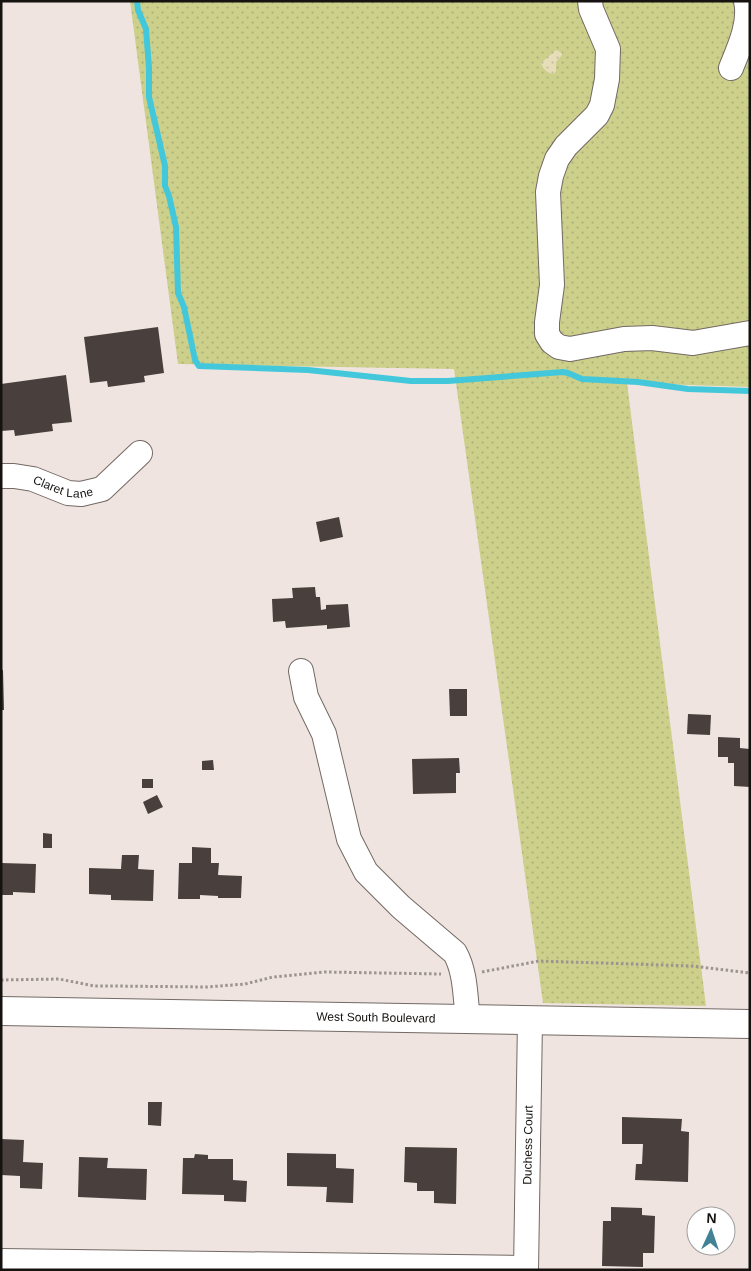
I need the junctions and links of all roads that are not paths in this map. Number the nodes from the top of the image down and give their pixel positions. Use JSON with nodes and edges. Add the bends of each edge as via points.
{"nodes":[{"id":1,"x":590,"y":1,"type":"edge"},
{"id":2,"x":746,"y":1,"type":"edge"},
{"id":3,"x":731,"y":68,"type":"dead end"},
{"id":4,"x":750,"y":333,"type":"edge"},
{"id":5,"x":140,"y":453,"type":"dead end"},
{"id":6,"x":1,"y":476,"type":"edge"},
{"id":7,"x":301,"y":671,"type":"dead end"},
{"id":8,"x":1,"y":1011,"type":"edge"},
{"id":9,"x":468,"y":1019,"type":"junction"},
{"id":10,"x":530,"y":1020,"type":"junction"},
{"id":11,"x":750,"y":1024,"type":"edge"},
{"id":12,"x":1,"y":1261,"type":"edge"},
{"id":13,"x":526,"y":1269,"type":"edge"}],
"edges":[{"from":1,"to":4,"type":"street","via":[[608,49],[607,79],[597,115],[566,146],[551,176],[548,192],[552,285],[547,334],[559,347],[570,349],[652,338],[694,343]]},
{"from":2,"to":3,"type":"street","via":[[743,38]]},
{"from":5,"to":6,"type":"street","name":"Claret Lane","via":[[102,489],[81,494],[33,479]]},
{"from":7,"to":9,"type":"street","via":[[306,697],[324,734],[349,839],[366,872],[400,907],[455,953],[463,975]]},
{"from":8,"to":9,"type":"main road","name":"West South Boulevard"},
{"from":9,"to":10,"type":"main road","name":"West South Boulevard"},
{"from":10,"to":11,"type":"main road","name":"West South Boulevard"},
{"from":10,"to":13,"type":"street","name":"Duchess Court"},
{"from":12,"to":13,"type":"street"}]}
